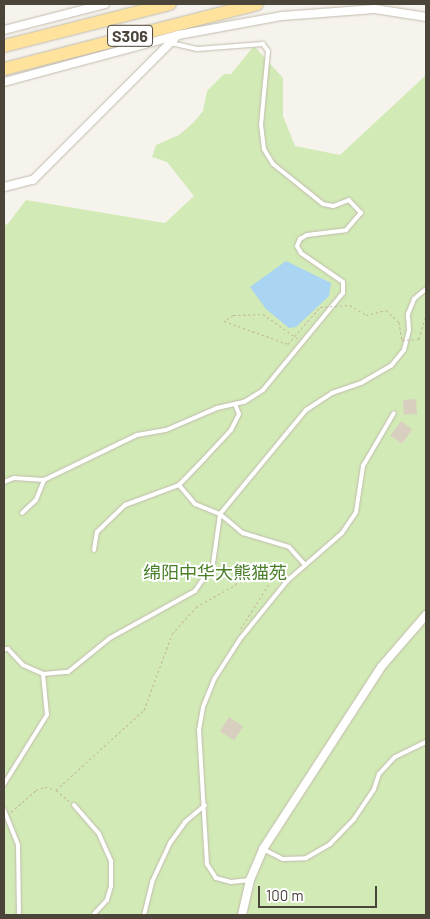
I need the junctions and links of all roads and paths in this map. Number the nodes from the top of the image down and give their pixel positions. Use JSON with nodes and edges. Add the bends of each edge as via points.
{"nodes":[{"id":1,"x":105,"y":4,"type":"edge"},
{"id":2,"x":170,"y":4,"type":"edge"},
{"id":3,"x":257,"y":4,"type":"edge"},
{"id":4,"x":426,"y":17,"type":"edge"},
{"id":5,"x":4,"y":30,"type":"edge"},
{"id":6,"x":178,"y":35,"type":"junction"},
{"id":7,"x":170,"y":43,"type":"junction"},
{"id":8,"x":4,"y":46,"type":"edge"},
{"id":9,"x":4,"y":69,"type":"edge"},
{"id":10,"x":4,"y":82,"type":"edge"},
{"id":11,"x":4,"y":187,"type":"edge"},
{"id":12,"x":426,"y":289,"type":"edge"},
{"id":13,"x":426,"y":314,"type":"edge"},
{"id":14,"x":304,"y":343,"type":"junction"},
{"id":15,"x":235,"y":404,"type":"junction"},
{"id":16,"x":394,"y":413,"type":"dead end"},
{"id":17,"x":44,"y":480,"type":"junction"},
{"id":18,"x":4,"y":482,"type":"edge"},
{"id":19,"x":178,"y":485,"type":"junction"},
{"id":20,"x":22,"y":513,"type":"dead end"},
{"id":21,"x":220,"y":514,"type":"junction"},
{"id":22,"x":94,"y":550,"type":"dead end"},
{"id":23,"x":305,"y":565,"type":"junction"},
{"id":24,"x":426,"y":615,"type":"edge"},
{"id":25,"x":240,"y":640,"type":"junction"},
{"id":26,"x":4,"y":649,"type":"edge"},
{"id":27,"x":43,"y":674,"type":"junction"},
{"id":28,"x":426,"y":742,"type":"edge"},
{"id":29,"x":4,"y":784,"type":"edge"},
{"id":30,"x":56,"y":790,"type":"junction"},
{"id":31,"x":205,"y":805,"type":"junction"},
{"id":32,"x":74,"y":806,"type":"joint"},
{"id":33,"x":4,"y":810,"type":"edge"},
{"id":34,"x":7,"y":816,"type":"junction"},
{"id":35,"x":263,"y":849,"type":"junction"},
{"id":36,"x":250,"y":880,"type":"junction"},
{"id":37,"x":94,"y":913,"type":"edge"},
{"id":38,"x":19,"y":915,"type":"edge"},
{"id":39,"x":144,"y":915,"type":"edge"},
{"id":40,"x":242,"y":915,"type":"edge"}],
"edges":[{"from":1,"to":5,"type":"street"},
{"from":2,"to":8,"type":"main road","number":"S306"},
{"from":3,"to":9,"type":"main road","number":"S306"},
{"from":4,"to":6,"type":"street","via":[[375,9],[282,16]]},
{"from":6,"to":7,"type":"street"},
{"from":6,"to":10,"type":"street"},
{"from":7,"to":11,"type":"street","via":[[33,180]]},
{"from":7,"to":14,"type":"lane","via":[[197,49],[263,44],[268,51],[261,125],[264,149],[273,164],[323,204],[333,206],[349,200],[361,213],[346,230],[307,235],[300,239],[297,246],[300,253],[343,282],[343,293]]},
{"from":12,"to":21,"type":"lane","via":[[414,299],[408,314],[409,330],[404,350],[391,366],[361,383],[332,393],[306,410]]},
{"from":13,"to":14,"type":"path","bridge":true,"via":[[419,339],[402,340],[399,322],[386,310],[366,314],[350,305],[320,307],[288,344],[224,321],[233,315],[263,314]]},
{"from":14,"to":15,"type":"lane","via":[[263,390]]},
{"from":15,"to":17,"type":"lane","via":[[217,408],[166,430],[137,435]]},
{"from":15,"to":19,"type":"lane","via":[[238,414],[231,430]]},
{"from":16,"to":23,"type":"lane","via":[[363,466],[356,512],[342,533]]},
{"from":17,"to":18,"type":"lane","via":[[14,478]]},
{"from":17,"to":20,"type":"lane","via":[[36,500]]},
{"from":19,"to":21,"type":"lane","via":[[195,504]]},
{"from":19,"to":22,"type":"lane","via":[[125,505],[98,532]]},
{"from":21,"to":23,"type":"lane","via":[[243,533],[289,547]]},
{"from":21,"to":27,"type":"lane","via":[[213,564],[195,591],[110,638],[68,672]]},
{"from":23,"to":25,"type":"lane","via":[[287,581]]},
{"from":24,"to":35,"type":"street","via":[[380,667]]},
{"from":25,"to":30,"type":"path","via":[[241,627],[274,576],[269,567],[258,563],[249,567],[235,585],[196,607],[178,627],[172,634],[144,710]]},
{"from":25,"to":31,"type":"lane","via":[[215,678],[203,708],[199,730]]},
{"from":26,"to":27,"type":"lane","via":[[8,649],[23,665]]},
{"from":27,"to":29,"type":"lane","via":[[47,715]]},
{"from":28,"to":35,"type":"lane","via":[[396,757],[379,774],[374,789],[354,819],[330,844],[306,858],[283,859]]},
{"from":30,"to":32,"type":"path"},
{"from":30,"to":34,"type":"path","via":[[45,787],[36,790]]},
{"from":31,"to":36,"type":"lane","via":[[208,864],[216,878],[231,882]]},
{"from":31,"to":39,"type":"lane","via":[[185,822],[170,843],[152,882]]},
{"from":32,"to":37,"type":"lane","via":[[99,834],[111,861],[111,886],[107,900]]},
{"from":33,"to":34,"type":"lane"},
{"from":34,"to":38,"type":"lane","via":[[18,845]]},
{"from":35,"to":36,"type":"street"},
{"from":36,"to":40,"type":"street"}]}
